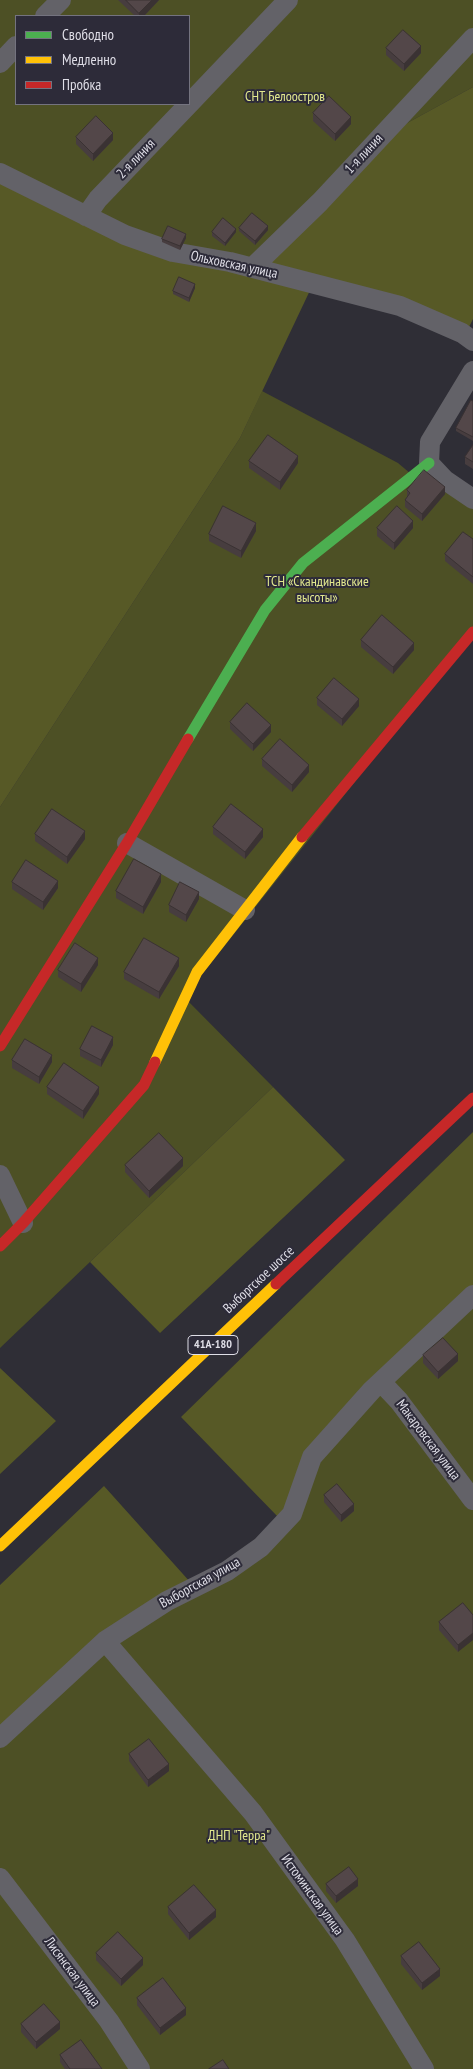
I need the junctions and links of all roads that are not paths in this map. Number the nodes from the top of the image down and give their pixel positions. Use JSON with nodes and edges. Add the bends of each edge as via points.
{"nodes":[{"id":1,"x":61,"y":0,"type":"edge"},
{"id":2,"x":288,"y":0,"type":"edge"},
{"id":3,"x":46,"y":15,"type":"edge"},
{"id":4,"x":473,"y":38,"type":"edge"},
{"id":5,"x":15,"y":47,"type":"edge"},
{"id":6,"x":0,"y":63,"type":"edge"},
{"id":7,"x":190,"y":103,"type":"edge"},
{"id":8,"x":188,"y":105,"type":"edge"},
{"id":9,"x":0,"y":173,"type":"edge"},
{"id":10,"x":86,"y":216,"type":"junction"},
{"id":11,"x":252,"y":268,"type":"junction"},
{"id":12,"x":473,"y":341,"type":"edge"},
{"id":13,"x":473,"y":371,"type":"edge"},
{"id":14,"x":429,"y":462,"type":"junction"},
{"id":15,"x":473,"y":499,"type":"edge"},
{"id":16,"x":473,"y":632,"type":"edge"},
{"id":17,"x":128,"y":843,"type":"junction"},
{"id":18,"x":245,"y":910,"type":"junction"},
{"id":19,"x":0,"y":1046,"type":"edge"},
{"id":20,"x":473,"y":1098,"type":"edge"},
{"id":21,"x":0,"y":1175,"type":"edge"},
{"id":22,"x":23,"y":1223,"type":"junction"},
{"id":23,"x":0,"y":1246,"type":"edge"},
{"id":24,"x":473,"y":1295,"type":"edge"},
{"id":25,"x":381,"y":1382,"type":"junction"},
{"id":26,"x":473,"y":1500,"type":"edge"},
{"id":27,"x":0,"y":1546,"type":"edge"},
{"id":28,"x":104,"y":1641,"type":"junction"},
{"id":29,"x":0,"y":1738,"type":"edge"},
{"id":30,"x":0,"y":1878,"type":"edge"},
{"id":31,"x":140,"y":2069,"type":"edge"},
{"id":32,"x":424,"y":2069,"type":"edge"}],
"edges":[{"from":1,"to":3,"type":"street"},
{"from":2,"to":7,"type":"street","name":"2-я линия"},
{"from":4,"to":11,"type":"street","name":"1-я линия","via":[[320,202]]},
{"from":5,"to":6,"type":"street"},
{"from":8,"to":10,"type":"street","name":"2-я линия","via":[[98,199]]},
{"from":9,"to":10,"type":"street","name":"Ольховская улица"},
{"from":10,"to":11,"type":"street","name":"Ольховская улица","via":[[125,235],[173,252]]},
{"from":11,"to":12,"type":"street","name":"Ольховская улица","via":[[400,306]]},
{"from":13,"to":14,"type":"street","via":[[430,442]]},
{"from":14,"to":15,"type":"street","via":[[445,480]]},
{"from":14,"to":17,"type":"street","via":[[303,563],[265,610]]},
{"from":16,"to":18,"type":"street"},
{"from":17,"to":18,"type":"street"},
{"from":17,"to":19,"type":"street"},
{"from":18,"to":22,"type":"street","via":[[197,972],[144,1085]]},
{"from":20,"to":27,"type":"street","name":"Выборгское шоссе","number":"41А-180"},
{"from":21,"to":22,"type":"street"},
{"from":22,"to":23,"type":"street"},
{"from":24,"to":25,"type":"street","name":"Выборгская улица"},
{"from":25,"to":26,"type":"street","name":"Макаровская улица","via":[[399,1401]]},
{"from":25,"to":28,"type":"street","name":"Выборгская улица","via":[[312,1457],[292,1514],[261,1547],[227,1571],[167,1601]]},
{"from":28,"to":29,"type":"street","name":"Выборгская улица"},
{"from":28,"to":32,"type":"street","name":"Истоминская улица","via":[[253,1813],[345,1940]]},
{"from":30,"to":31,"type":"street","name":"Лисянская улица","via":[[109,2021]]}]}
